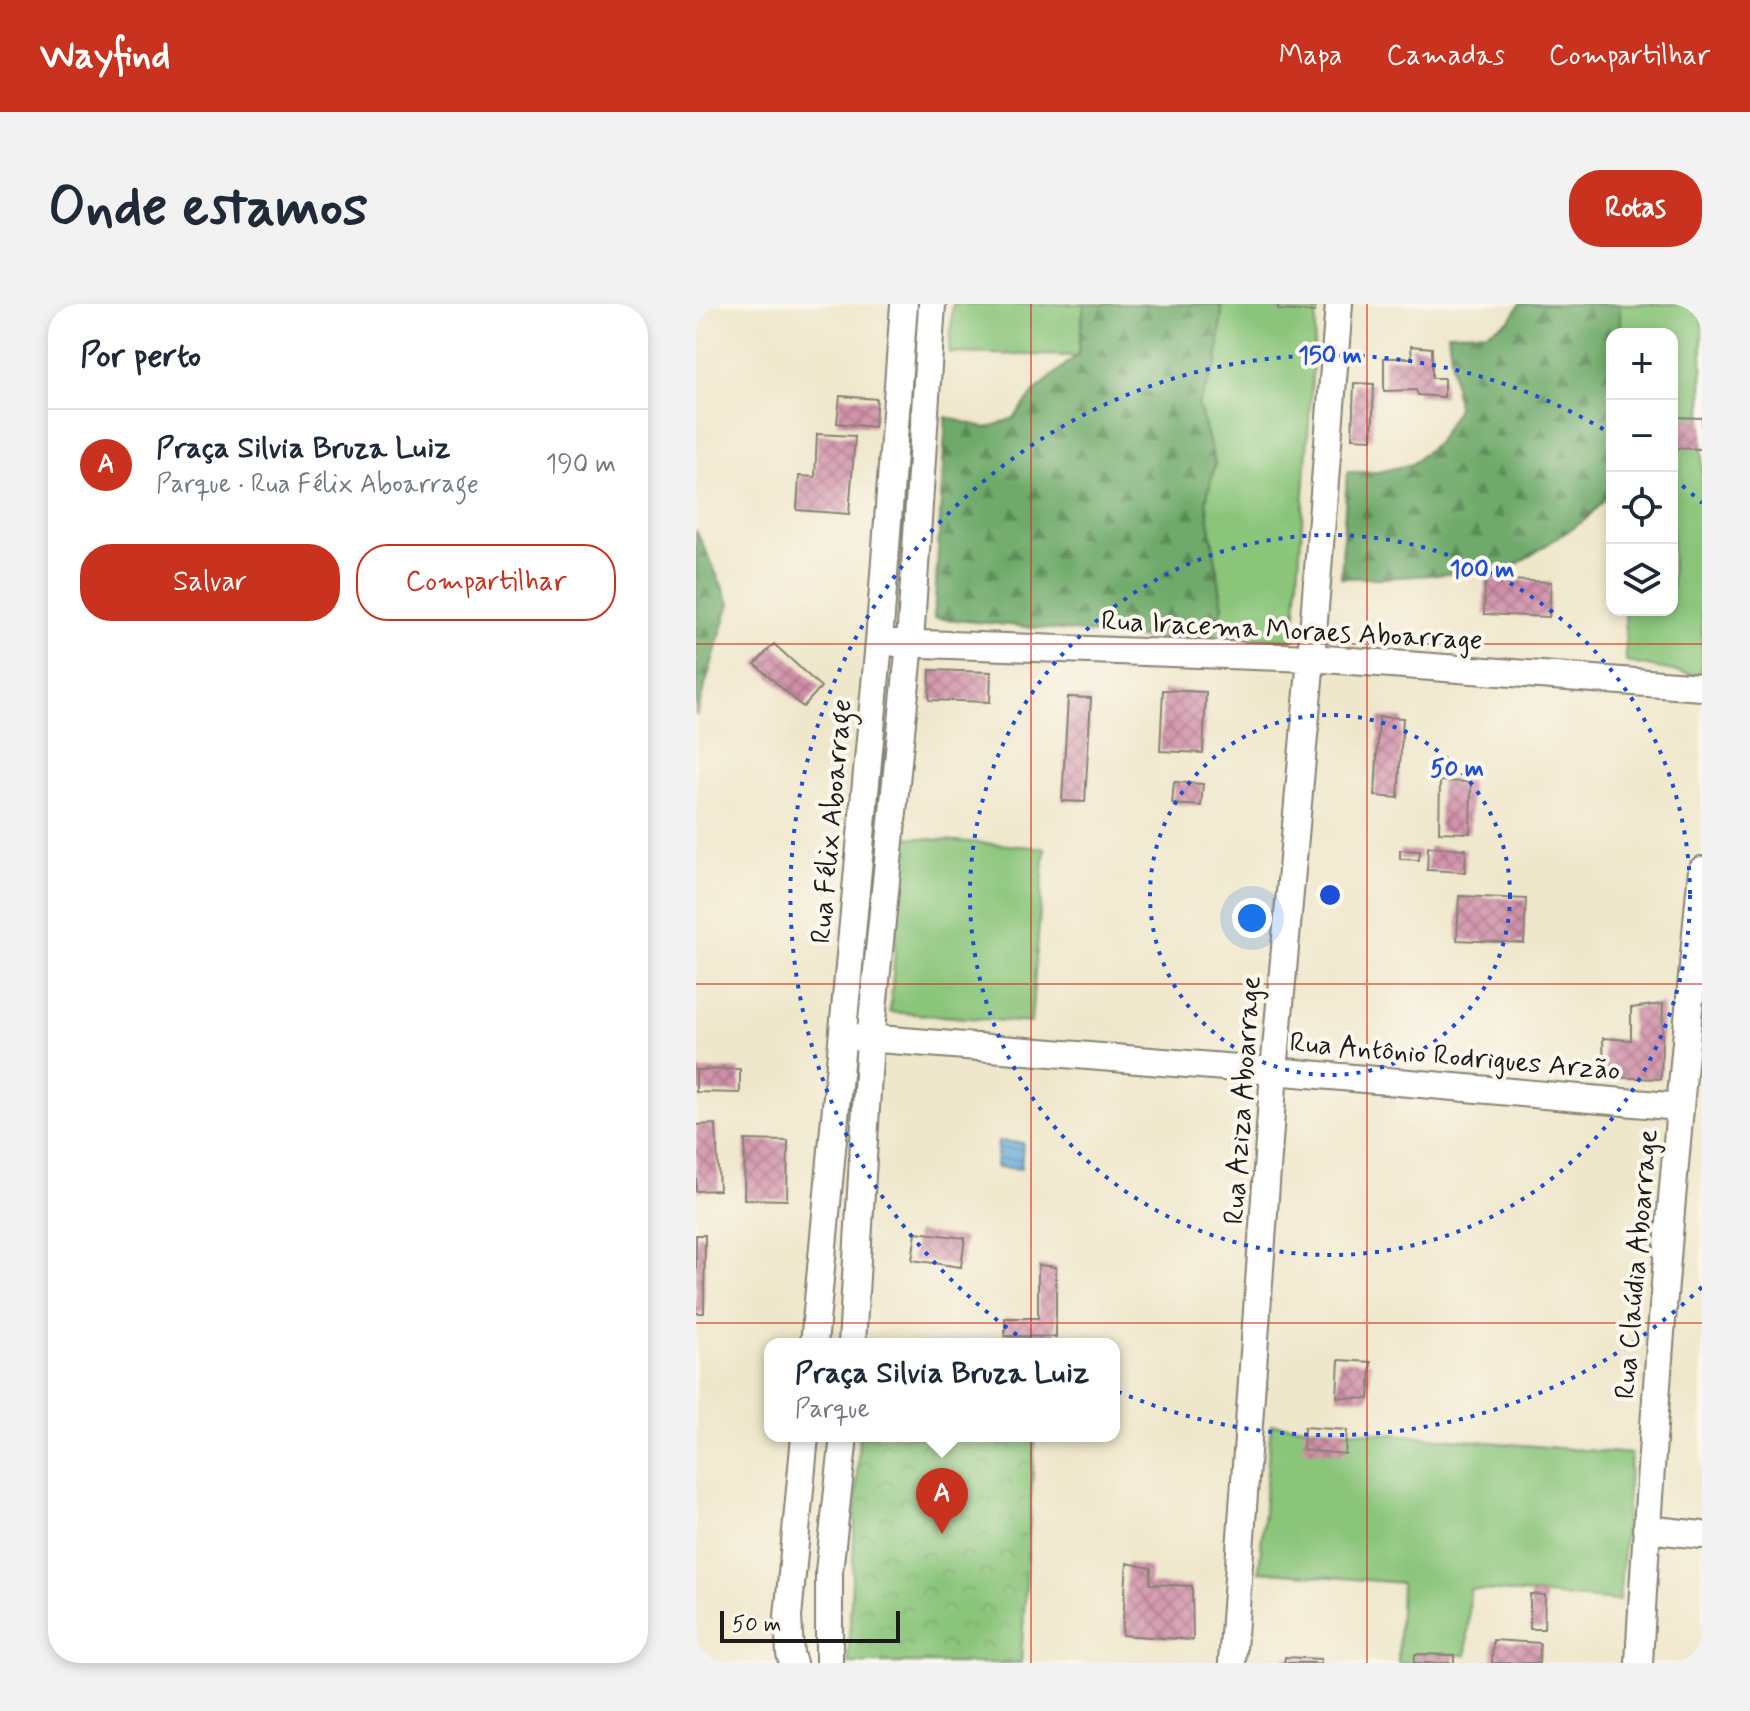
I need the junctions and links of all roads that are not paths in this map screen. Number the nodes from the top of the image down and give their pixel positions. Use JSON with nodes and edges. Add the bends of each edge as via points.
{"nodes":[{"id":1,"x":904,"y":304,"type":"edge"},
{"id":2,"x":932,"y":304,"type":"edge"},
{"id":3,"x":1339,"y":304,"type":"edge"},
{"id":4,"x":879,"y":642,"type":"junction"},
{"id":5,"x":910,"y":643,"type":"junction"},
{"id":6,"x":1311,"y":658,"type":"junction"},
{"id":7,"x":1702,"y":687,"type":"edge"},
{"id":8,"x":1702,"y":870,"type":"edge"},
{"id":9,"x":842,"y":1036,"type":"junction"},
{"id":10,"x":870,"y":1040,"type":"junction"},
{"id":11,"x":1274,"y":1071,"type":"junction"},
{"id":12,"x":1680,"y":1107,"type":"junction"},
{"id":13,"x":815,"y":1338,"type":"edge"},
{"id":14,"x":852,"y":1338,"type":"edge"},
{"id":15,"x":804,"y":1442,"type":"edge"},
{"id":16,"x":843,"y":1442,"type":"edge"},
{"id":17,"x":1646,"y":1529,"type":"junction"},
{"id":18,"x":1702,"y":1535,"type":"edge"},
{"id":19,"x":793,"y":1663,"type":"edge"},
{"id":20,"x":829,"y":1663,"type":"edge"},
{"id":21,"x":1232,"y":1663,"type":"edge"},
{"id":22,"x":1639,"y":1663,"type":"edge"}],
"edges":[{"from":1,"to":4,"type":"street","name":"Rua Félix Aboarrage"},
{"from":2,"to":5,"type":"street"},
{"from":3,"to":6,"type":"street","name":"Rua Aziza Aboarrage"},
{"from":4,"to":5,"type":"street","name":"Rua Iracema Moraes Aboarrage"},
{"from":4,"to":9,"type":"street","name":"Rua Félix Aboarrage"},
{"from":5,"to":6,"type":"street","name":"Rua Iracema Moraes Aboarrage"},
{"from":5,"to":10,"type":"street"},
{"from":6,"to":7,"type":"street","name":"Rua Iracema Moraes Aboarrage"},
{"from":6,"to":11,"type":"street","name":"Rua Aziza Aboarrage"},
{"from":8,"to":12,"type":"street","name":"Rua Claúdia Aboarrage"},
{"from":9,"to":10,"type":"street","name":"Rua Antônio Rodrigues Arzão"},
{"from":9,"to":13,"type":"street","name":"Rua Félix Aboarrage"},
{"from":10,"to":11,"type":"street","name":"Rua Antônio Rodrigues Arzão"},
{"from":10,"to":14,"type":"street"},
{"from":11,"to":12,"type":"street","name":"Rua Antônio Rodrigues Arzão"},
{"from":11,"to":21,"type":"street","name":"Rua Aziza Aboarrage"},
{"from":12,"to":17,"type":"street","name":"Rua Claúdia Aboarrage"},
{"from":15,"to":19,"type":"street","via":[[788,1617]]},
{"from":16,"to":20,"type":"street","via":[[829,1572]]},
{"from":17,"to":18,"type":"street"},
{"from":17,"to":22,"type":"street","name":"Rua Claúdia Aboarrage"}]}
